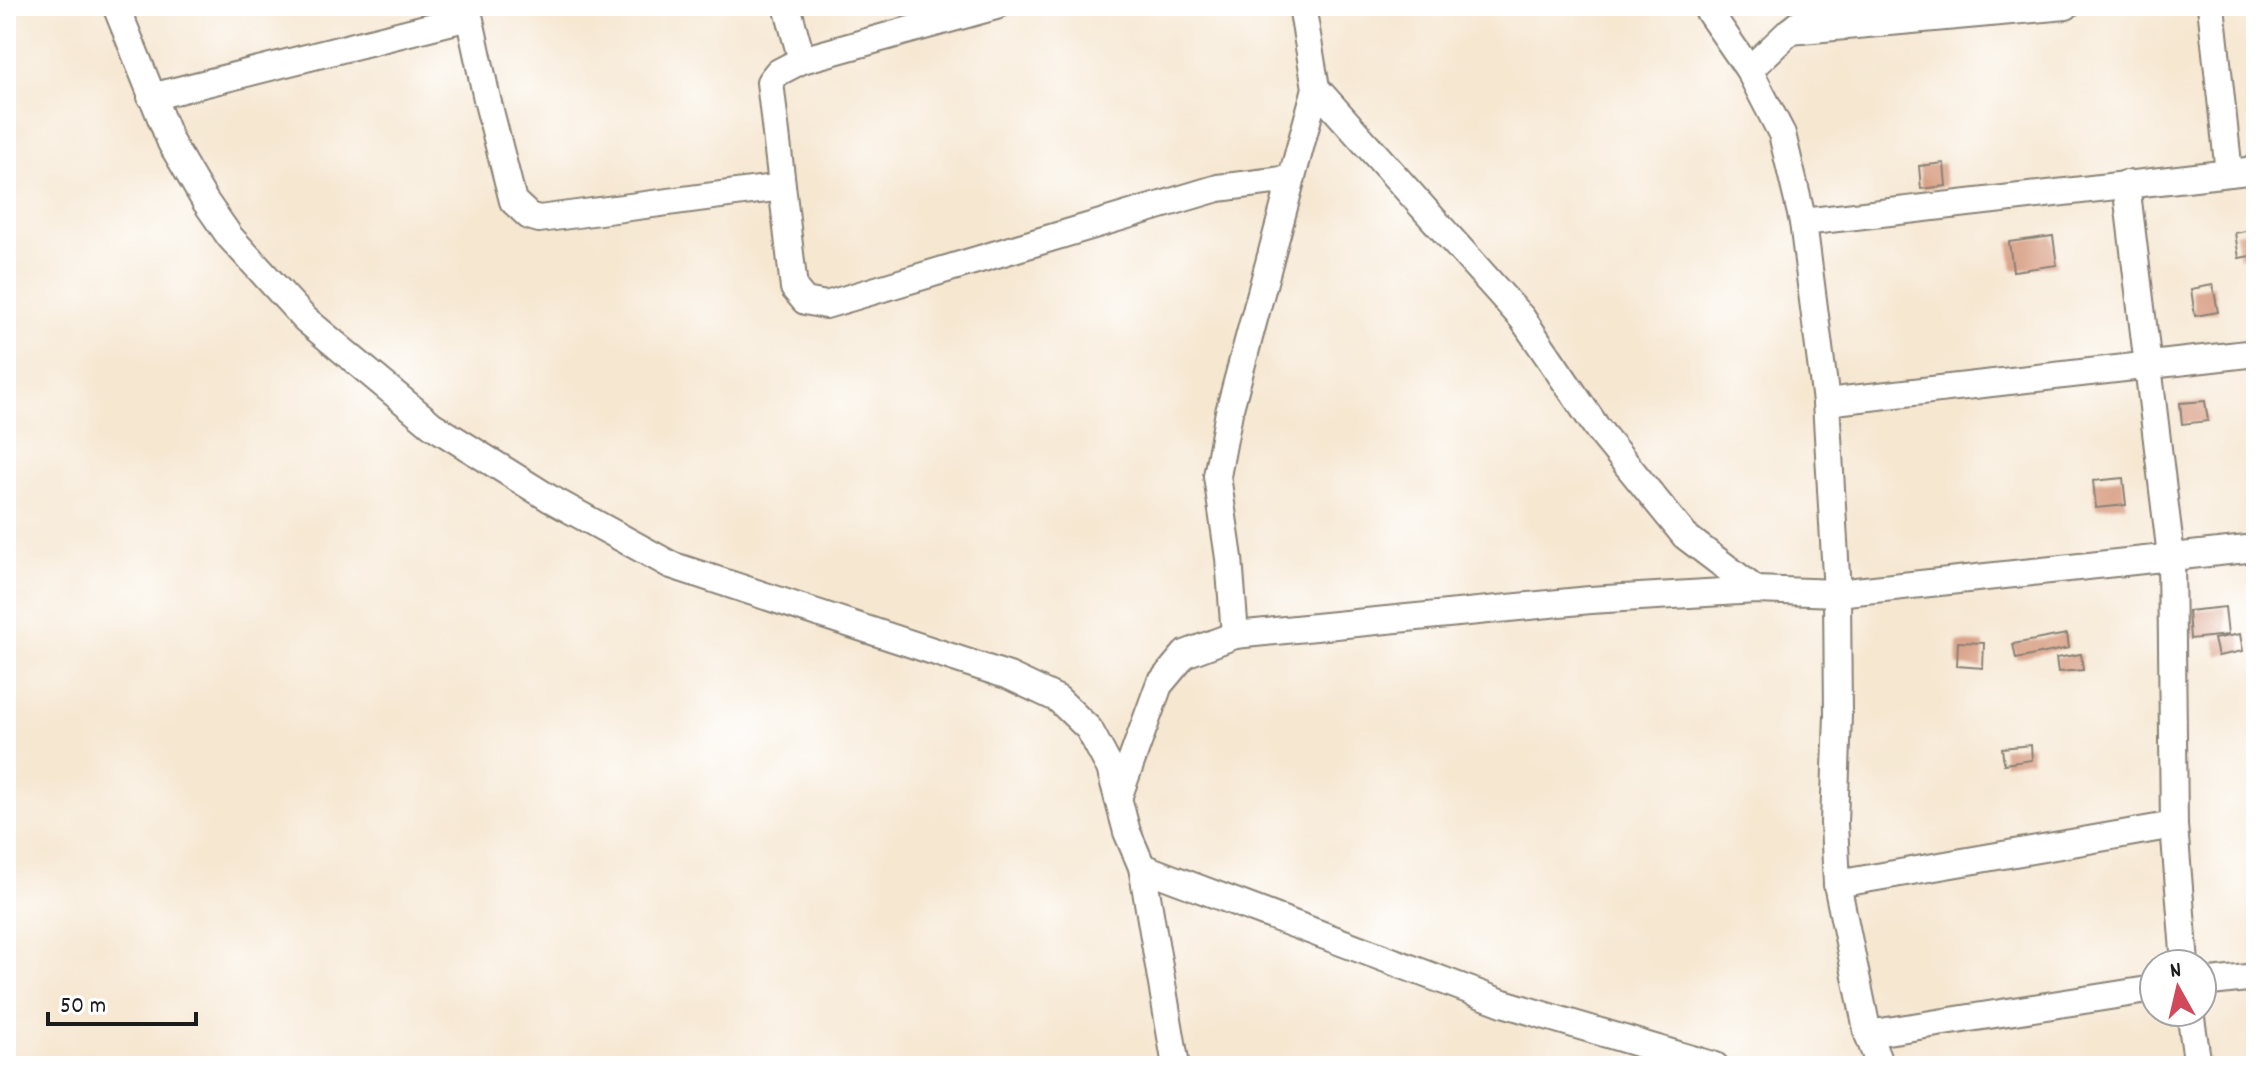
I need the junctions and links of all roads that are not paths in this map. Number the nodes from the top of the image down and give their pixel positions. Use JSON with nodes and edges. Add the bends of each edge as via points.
{"nodes":[{"id":1,"x":787,"y":6,"type":"edge"},
{"id":2,"x":996,"y":6,"type":"edge"},
{"id":3,"x":1302,"y":6,"type":"edge"},
{"id":4,"x":1705,"y":6,"type":"edge"},
{"id":5,"x":1821,"y":6,"type":"edge"},
{"id":6,"x":2066,"y":6,"type":"edge"},
{"id":7,"x":2211,"y":6,"type":"edge"},
{"id":8,"x":119,"y":9,"type":"edge"},
{"id":9,"x":468,"y":11,"type":"edge"},
{"id":10,"x":1790,"y":31,"type":"junction"},
{"id":11,"x":802,"y":60,"type":"junction"},
{"id":12,"x":1749,"y":70,"type":"junction"},
{"id":13,"x":1316,"y":88,"type":"junction"},
{"id":14,"x":151,"y":97,"type":"junction"},
{"id":15,"x":2256,"y":170,"type":"edge"},
{"id":16,"x":2229,"y":173,"type":"junction"},
{"id":17,"x":1291,"y":179,"type":"junction"},
{"id":18,"x":2126,"y":184,"type":"junction"},
{"id":19,"x":782,"y":187,"type":"junction"},
{"id":20,"x":1803,"y":222,"type":"junction"},
{"id":21,"x":2256,"y":353,"type":"edge"},
{"id":22,"x":2149,"y":364,"type":"junction"},
{"id":23,"x":1826,"y":402,"type":"junction"},
{"id":24,"x":2256,"y":548,"type":"edge"},
{"id":25,"x":2171,"y":556,"type":"junction"},
{"id":26,"x":1756,"y":590,"type":"junction"},
{"id":27,"x":1837,"y":593,"type":"junction"},
{"id":28,"x":1235,"y":635,"type":"junction"},
{"id":29,"x":1118,"y":798,"type":"junction"},
{"id":30,"x":2174,"y":825,"type":"junction"},
{"id":31,"x":1142,"y":867,"type":"junction"},
{"id":32,"x":1837,"y":884,"type":"junction"},
{"id":33,"x":2184,"y":948,"type":"edge"},
{"id":34,"x":2256,"y":977,"type":"edge"},
{"id":35,"x":2218,"y":981,"type":"edge"},
{"id":36,"x":2138,"y":992,"type":"edge"},
{"id":37,"x":2192,"y":1028,"type":"edge"},
{"id":38,"x":1868,"y":1034,"type":"junction"},
{"id":39,"x":1176,"y":1066,"type":"edge"},
{"id":40,"x":1715,"y":1066,"type":"edge"},
{"id":41,"x":1880,"y":1066,"type":"edge"},
{"id":42,"x":2198,"y":1066,"type":"edge"}],
"edges":[{"from":1,"to":11,"type":"street"},
{"from":2,"to":11,"type":"street"},
{"from":3,"to":13,"type":"street"},
{"from":4,"to":12,"type":"street"},
{"from":5,"to":10,"type":"street"},
{"from":6,"to":10,"type":"street"},
{"from":7,"to":16,"type":"street"},
{"from":8,"to":14,"type":"street"},
{"from":9,"to":14,"type":"street"},
{"from":9,"to":19,"type":"street","via":[[513,201],[529,216],[539,219]]},
{"from":10,"to":12,"type":"street"},
{"from":11,"to":19,"type":"street","via":[[770,82]]},
{"from":12,"to":20,"type":"street","via":[[1782,134]]},
{"from":13,"to":17,"type":"street"},
{"from":13,"to":26,"type":"street","via":[[1522,318],[1597,428],[1685,536]]},
{"from":14,"to":29,"type":"street","via":[[171,143],[230,237],[305,319],[432,425],[671,565],[1009,676],[1058,699],[1089,729],[1110,768]]},
{"from":15,"to":16,"type":"street"},
{"from":16,"to":18,"type":"street"},
{"from":17,"to":19,"type":"street","via":[[1218,188],[826,305],[805,301],[794,288]]},
{"from":17,"to":28,"type":"street","via":[[1217,476]]},
{"from":18,"to":20,"type":"street"},
{"from":18,"to":22,"type":"street"},
{"from":20,"to":23,"type":"street"},
{"from":21,"to":22,"type":"street"},
{"from":22,"to":23,"type":"street"},
{"from":22,"to":25,"type":"street"},
{"from":23,"to":27,"type":"street"},
{"from":24,"to":25,"type":"street"},
{"from":25,"to":27,"type":"street"},
{"from":25,"to":30,"type":"street"},
{"from":26,"to":27,"type":"street"},
{"from":26,"to":28,"type":"street","via":[[1590,600]]},
{"from":27,"to":32,"type":"street"},
{"from":28,"to":29,"type":"street","via":[[1185,654],[1159,685]]},
{"from":29,"to":31,"type":"street"},
{"from":30,"to":32,"type":"street"},
{"from":30,"to":33,"type":"street"},
{"from":31,"to":39,"type":"street"},
{"from":31,"to":40,"type":"street","via":[[1503,1003]]},
{"from":32,"to":38,"type":"street"},
{"from":34,"to":35,"type":"street"},
{"from":36,"to":38,"type":"street"},
{"from":37,"to":42,"type":"street"},
{"from":38,"to":41,"type":"street"}]}
